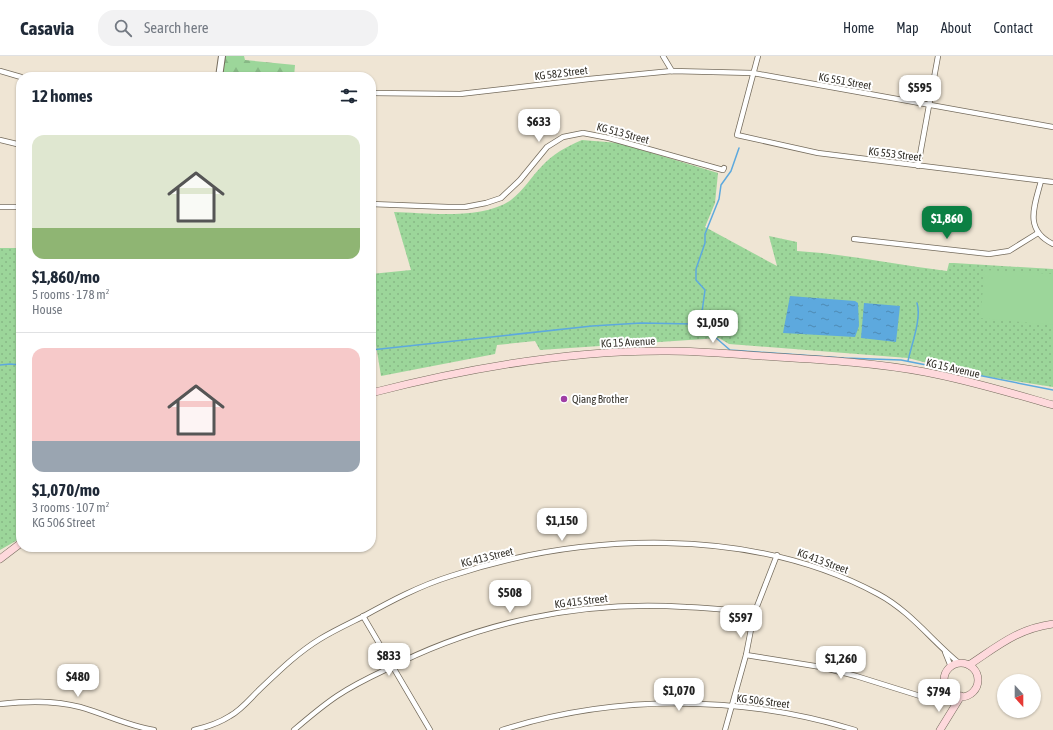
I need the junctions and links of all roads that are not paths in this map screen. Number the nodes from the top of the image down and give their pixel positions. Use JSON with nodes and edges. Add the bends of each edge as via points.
{"nodes":[{"id":1,"x":222,"y":56,"type":"edge"},
{"id":2,"x":663,"y":56,"type":"edge"},
{"id":3,"x":758,"y":56,"type":"edge"},
{"id":4,"x":938,"y":56,"type":"edge"},
{"id":5,"x":0,"y":71,"type":"edge"},
{"id":6,"x":672,"y":71,"type":"junction"},
{"id":7,"x":220,"y":72,"type":"edge"},
{"id":8,"x":753,"y":73,"type":"junction"},
{"id":9,"x":16,"y":76,"type":"edge"},
{"id":10,"x":376,"y":93,"type":"edge"},
{"id":11,"x":929,"y":106,"type":"junction"},
{"id":12,"x":1053,"y":127,"type":"edge"},
{"id":13,"x":0,"y":140,"type":"edge"},
{"id":14,"x":16,"y":144,"type":"edge"},
{"id":15,"x":918,"y":166,"type":"junction"},
{"id":16,"x":724,"y":168,"type":"dead end"},
{"id":17,"x":1041,"y":181,"type":"junction"},
{"id":18,"x":1053,"y":182,"type":"edge"},
{"id":19,"x":376,"y":204,"type":"edge"},
{"id":20,"x":0,"y":207,"type":"edge"},
{"id":21,"x":16,"y":207,"type":"edge"},
{"id":22,"x":1038,"y":233,"type":"junction"},
{"id":23,"x":854,"y":239,"type":"dead end"},
{"id":24,"x":1053,"y":244,"type":"edge"},
{"id":25,"x":376,"y":392,"type":"edge"},
{"id":26,"x":1053,"y":405,"type":"edge"},
{"id":27,"x":16,"y":548,"type":"edge"},
{"id":28,"x":777,"y":555,"type":"junction"},
{"id":29,"x":0,"y":559,"type":"edge"},
{"id":30,"x":754,"y":614,"type":"junction"},
{"id":31,"x":364,"y":616,"type":"junction"},
{"id":32,"x":1053,"y":624,"type":"edge"},
{"id":33,"x":944,"y":650,"type":"junction"},
{"id":34,"x":746,"y":655,"type":"junction"},
{"id":35,"x":982,"y":656,"type":"junction"},
{"id":36,"x":959,"y":663,"type":"junction"},
{"id":37,"x":969,"y":665,"type":"junction"},
{"id":38,"x":392,"y":666,"type":"junction"},
{"id":39,"x":951,"y":667,"type":"junction"},
{"id":40,"x":976,"y":671,"type":"junction"},
{"id":41,"x":952,"y":693,"type":"junction"},
{"id":42,"x":961,"y":696,"type":"junction"},
{"id":43,"x":936,"y":701,"type":"dead end"},
{"id":44,"x":0,"y":704,"type":"edge"},
{"id":45,"x":731,"y":706,"type":"junction"},
{"id":46,"x":954,"y":706,"type":"junction"},
{"id":47,"x":154,"y":730,"type":"edge"},
{"id":48,"x":194,"y":730,"type":"edge"},
{"id":49,"x":294,"y":730,"type":"edge"},
{"id":50,"x":430,"y":730,"type":"edge"},
{"id":51,"x":502,"y":730,"type":"edge"},
{"id":52,"x":725,"y":730,"type":"edge"},
{"id":53,"x":855,"y":730,"type":"edge"},
{"id":54,"x":940,"y":730,"type":"edge"}],
"edges":[{"from":1,"to":7,"type":"street"},
{"from":2,"to":6,"type":"street"},
{"from":3,"to":8,"type":"street"},
{"from":4,"to":11,"type":"street"},
{"from":5,"to":9,"type":"street"},
{"from":6,"to":8,"type":"street","name":"KG 582 Street"},
{"from":6,"to":10,"type":"street","name":"KG 582 Street","via":[[460,94]]},
{"from":8,"to":11,"type":"street","name":"KG 551 Street"},
{"from":8,"to":15,"type":"street","name":"KG 553 Street","via":[[737,135],[818,153]]},
{"from":11,"to":12,"type":"street","name":"KG 551 Street"},
{"from":11,"to":15,"type":"street"},
{"from":13,"to":14,"type":"street"},
{"from":15,"to":17,"type":"street","name":"KG 553 Street"},
{"from":16,"to":19,"type":"street","name":"KG 513 Street","via":[[723,170],[583,133],[563,138],[547,147],[520,180],[501,198],[465,207],[448,208]]},
{"from":17,"to":18,"type":"street","name":"KG 553 Street"},
{"from":17,"to":22,"type":"street","via":[[1033,223]]},
{"from":20,"to":21,"type":"street"},
{"from":22,"to":23,"type":"street","via":[[1009,251],[989,254]]},
{"from":22,"to":24,"type":"street"},
{"from":25,"to":26,"type":"main road","name":"KG 15 Avenue","via":[[486,367],[620,352],[670,351],[850,361],[902,368]]},
{"from":27,"to":29,"type":"main road"},
{"from":28,"to":30,"type":"street"},
{"from":28,"to":31,"type":"street","name":"KG 413 Street","via":[[700,545],[633,543],[582,547],[499,563],[451,576],[403,594]]},
{"from":28,"to":33,"type":"street","name":"KG 413 Street","via":[[835,574],[881,595],[925,630]]},
{"from":30,"to":34,"type":"street"},
{"from":30,"to":38,"type":"street","name":"KG 415 Street","via":[[734,609],[653,605],[606,607],[543,615],[491,627]]},
{"from":31,"to":38,"type":"street"},
{"from":31,"to":48,"type":"street","name":"KG 413 Street","via":[[319,639],[293,658],[233,714],[217,723]]},
{"from":32,"to":35,"type":"main road","via":[[1014,635]]},
{"from":33,"to":36,"type":"street","name":"KG 413 Street"},
{"from":33,"to":39,"type":"street","name":"KG 413 Street"},
{"from":34,"to":43,"type":"street","via":[[820,667]]},
{"from":34,"to":45,"type":"street"},
{"from":35,"to":37,"type":"main road"},
{"from":35,"to":40,"type":"main road"},
{"from":36,"to":37,"type":"main road"},
{"from":36,"to":39,"type":"main road"},
{"from":37,"to":40,"type":"main road"},
{"from":38,"to":49,"type":"street","name":"KG 415 Street","via":[[337,696]]},
{"from":38,"to":50,"type":"street"},
{"from":39,"to":41,"type":"main road","via":[[946,674],[945,682]]},
{"from":40,"to":42,"type":"main road","via":[[978,681],[975,689],[968,695]]},
{"from":41,"to":42,"type":"main road"},
{"from":41,"to":46,"type":"main road"},
{"from":42,"to":46,"type":"main road"},
{"from":44,"to":47,"type":"street","via":[[34,700],[56,702]]},
{"from":45,"to":51,"type":"street","name":"KG 506 Street","via":[[660,702],[640,704],[564,714]]},
{"from":45,"to":52,"type":"street"},
{"from":45,"to":53,"type":"street","name":"KG 506 Street","via":[[797,714]]},
{"from":46,"to":54,"type":"main road"}]}
